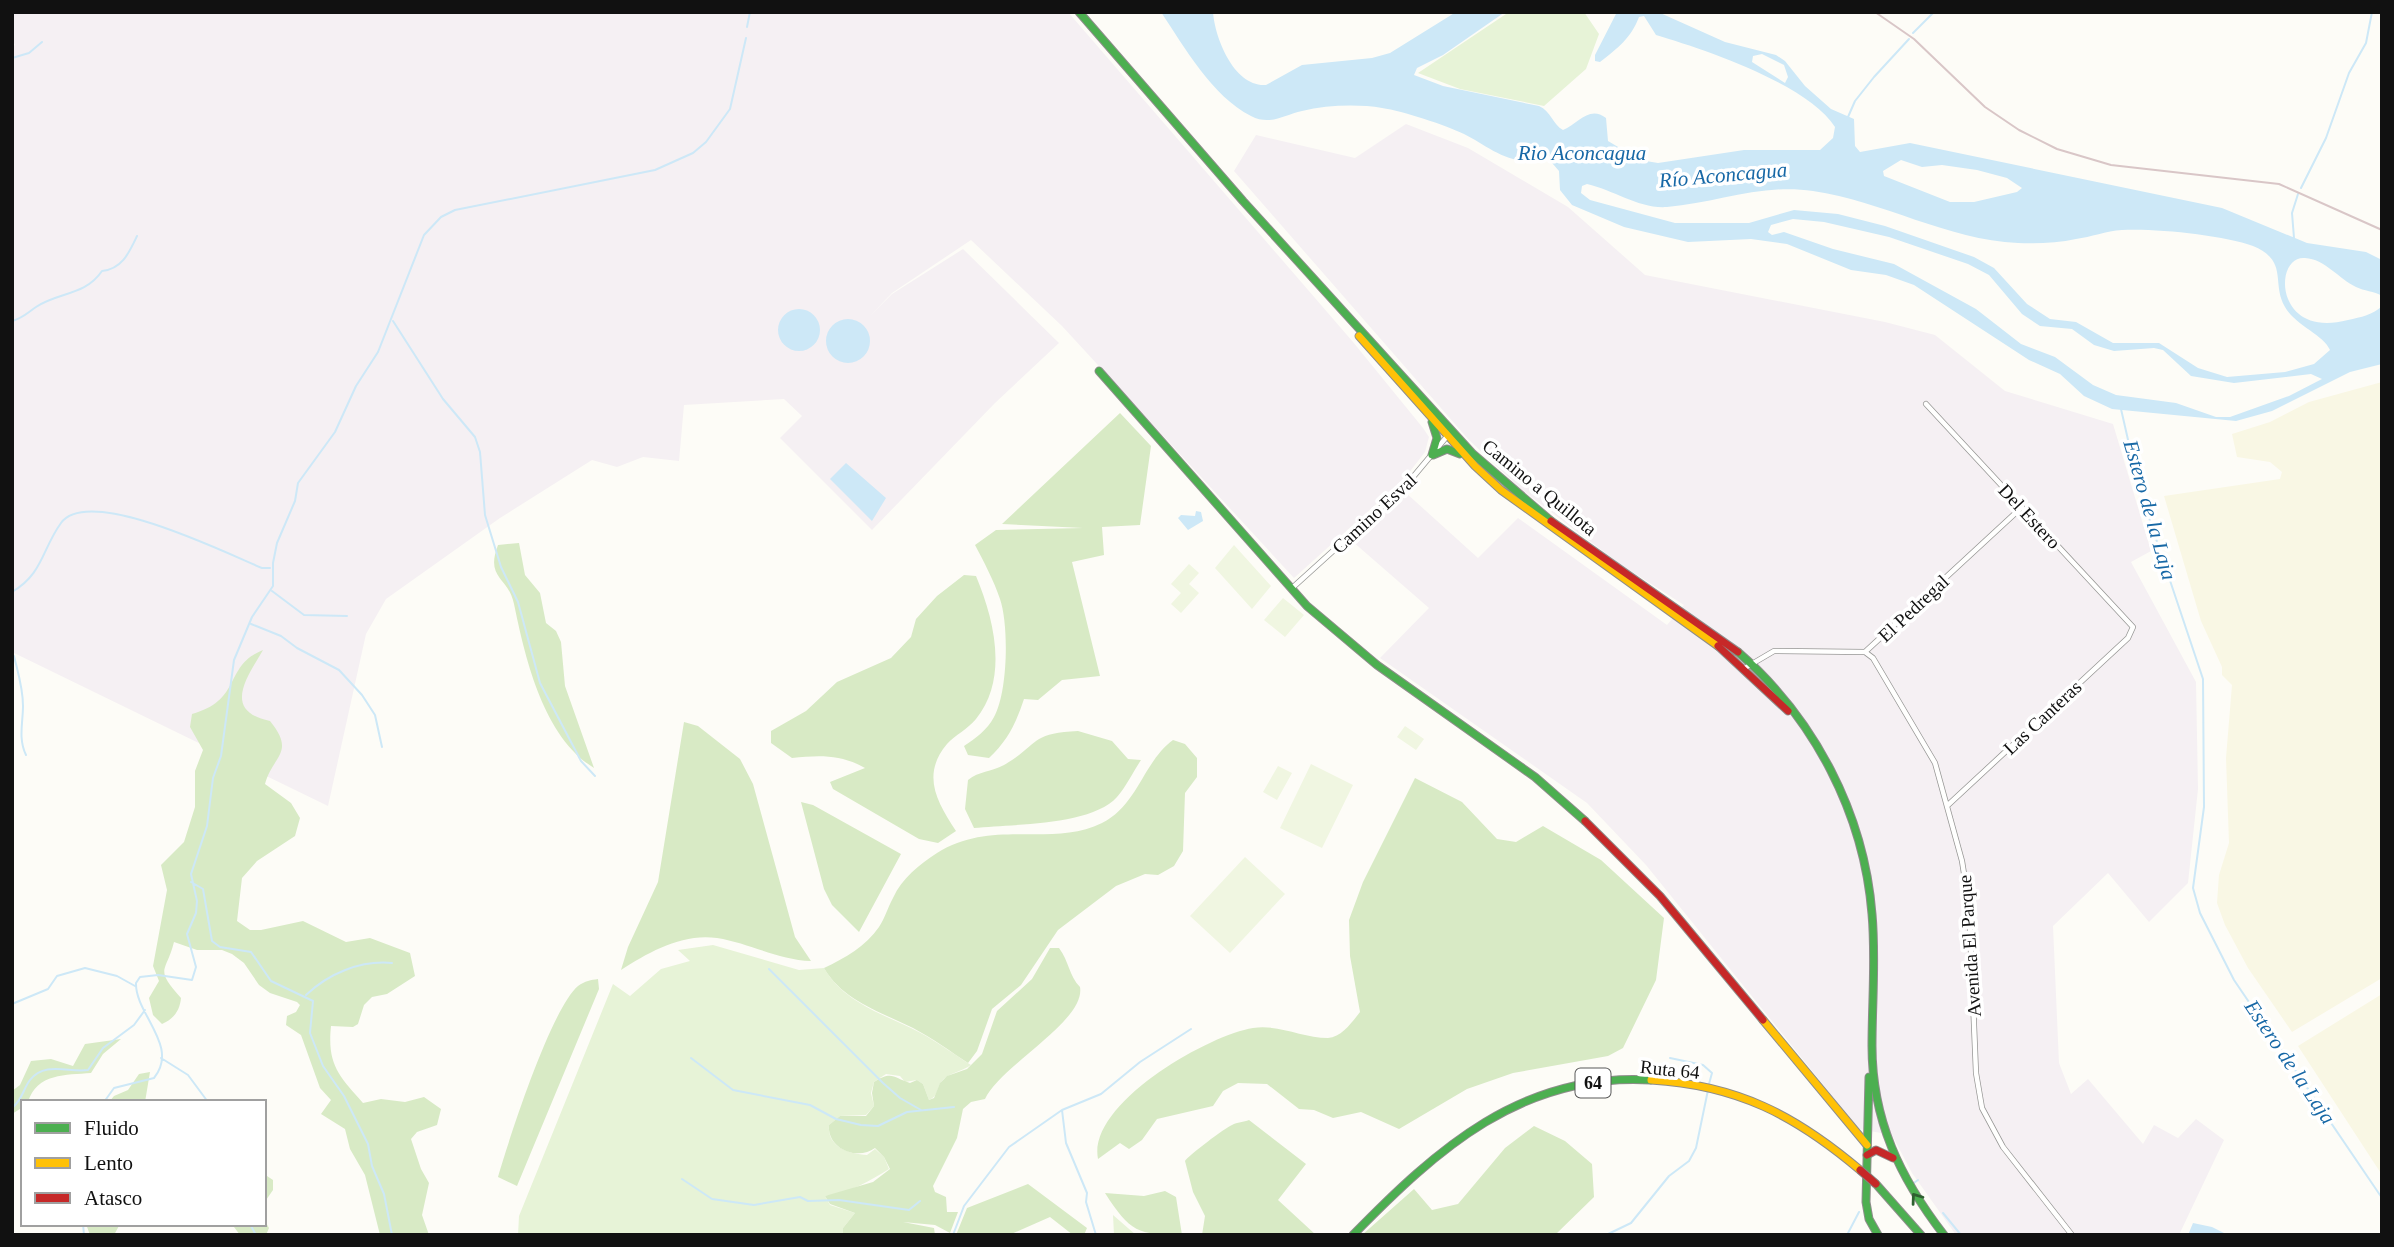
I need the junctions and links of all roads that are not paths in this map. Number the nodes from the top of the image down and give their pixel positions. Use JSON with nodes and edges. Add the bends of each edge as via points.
{"nodes":[{"id":1,"x":1079,"y":12,"type":"edge"},
{"id":2,"x":1264,"y":224,"type":"junction"},
{"id":3,"x":1099,"y":371,"type":"dead end"},
{"id":4,"x":1419,"y":404,"type":"junction"},
{"id":5,"x":1926,"y":404,"type":"dead end"},
{"id":6,"x":1449,"y":433,"type":"junction"},
{"id":7,"x":1432,"y":455,"type":"junction"},
{"id":8,"x":1475,"y":466,"type":"junction"},
{"id":9,"x":2022,"y":507,"type":"junction"},
{"id":10,"x":1290,"y":590,"type":"junction"},
{"id":11,"x":2133,"y":627,"type":"joint"},
{"id":12,"x":1865,"y":652,"type":"junction"},
{"id":13,"x":1748,"y":666,"type":"junction"},
{"id":14,"x":1948,"y":806,"type":"junction"},
{"id":15,"x":1871,"y":1048,"type":"junction"},
{"id":16,"x":1867,"y":1145,"type":"junction"},
{"id":17,"x":1867,"y":1155,"type":"junction"},
{"id":18,"x":1893,"y":1159,"type":"junction"},
{"id":19,"x":1353,"y":1235,"type":"edge"},
{"id":20,"x":1878,"y":1235,"type":"edge"},
{"id":21,"x":1923,"y":1235,"type":"edge"},
{"id":22,"x":1944,"y":1235,"type":"edge"},
{"id":23,"x":2072,"y":1235,"type":"edge"}],
"edges":[{"from":1,"to":2,"type":"main road","name":"Camino a Quillota"},
{"from":2,"to":4,"type":"main road","name":"Camino a Quillota"},
{"from":2,"to":6,"type":"main road","name":"Camino a Quillota"},
{"from":3,"to":10,"type":"main road"},
{"from":4,"to":6,"type":"main road","name":"Camino a Quillota"},
{"from":4,"to":7,"type":"main road","via":[[1436,431]]},
{"from":5,"to":9,"type":"street","name":"Del Estero"},
{"from":6,"to":7,"type":"street","name":"Camino Esval"},
{"from":6,"to":8,"type":"main road","name":"Camino a Quillota"},
{"from":6,"to":13,"type":"main road","name":"Camino a Quillota","via":[[1530,505]]},
{"from":7,"to":8,"type":"main road","via":[[1451,449]]},
{"from":7,"to":10,"type":"street","name":"Camino Esval","via":[[1408,483]]},
{"from":8,"to":13,"type":"main road","name":"Camino a Quillota","via":[[1542,522]]},
{"from":9,"to":11,"type":"street","name":"Del Estero"},
{"from":9,"to":12,"type":"street","name":"El Pedregal"},
{"from":10,"to":16,"type":"main road","via":[[1377,665],[1535,777],[1614,847]]},
{"from":11,"to":14,"type":"street","name":"Las Canteras","via":[[2128,638]]},
{"from":12,"to":13,"type":"street","name":"El Pedregal","via":[[1779,650]]},
{"from":12,"to":14,"type":"street","name":"Avenida El Parque","via":[[1873,658],[1929,752]]},
{"from":13,"to":15,"type":"main road","name":"Camino a Quillota","via":[[1787,702],[1848,807],[1867,874],[1874,941]]},
{"from":14,"to":23,"type":"street","name":"Avenida El Parque","via":[[1968,896],[1980,1100],[1997,1139]]},
{"from":15,"to":16,"type":"main road"},
{"from":15,"to":18,"type":"main road","via":[[1876,1103]]},
{"from":16,"to":17,"type":"main road"},
{"from":17,"to":18,"type":"main road","via":[[1876,1150]]},
{"from":17,"to":20,"type":"main road","via":[[1867,1212]]},
{"from":22,"to":18,"type":"main road","one_way":true,"via":[[1906,1185]]},
{"from":19,"to":21,"type":"main road","name":"Ruta 64","number":"64","bridge":true,"via":[[1419,1173],[1488,1119],[1531,1098],[1594,1083],[1667,1082],[1746,1099],[1797,1123],[1860,1170]]}]}
